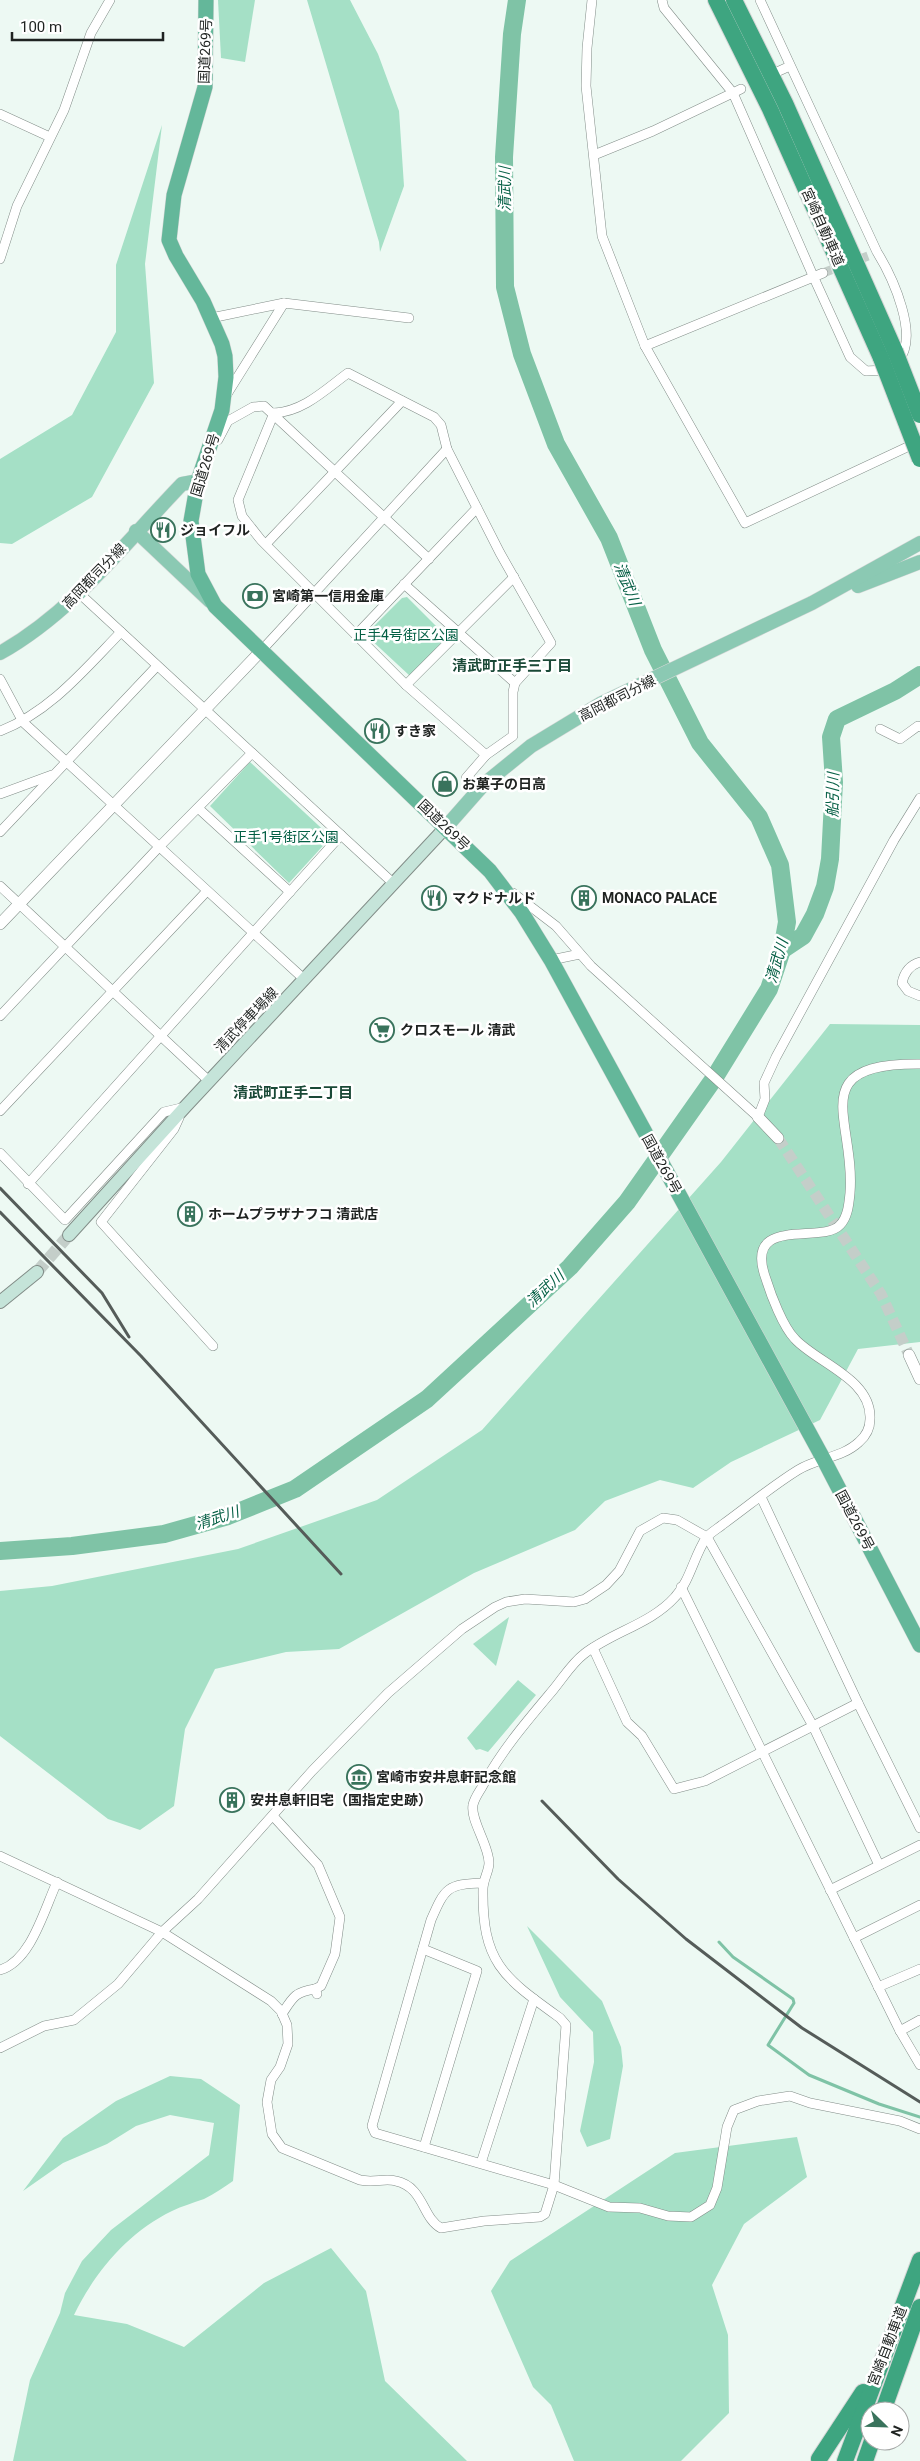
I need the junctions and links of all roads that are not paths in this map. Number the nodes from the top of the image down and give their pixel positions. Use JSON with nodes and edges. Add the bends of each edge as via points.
{"nodes":[{"id":1,"x":110,"y":0,"type":"edge"},
{"id":2,"x":206,"y":0,"type":"edge"},
{"id":3,"x":592,"y":0,"type":"edge"},
{"id":4,"x":662,"y":0,"type":"edge"},
{"id":5,"x":716,"y":0,"type":"edge"},
{"id":6,"x":734,"y":0,"type":"edge"},
{"id":7,"x":760,"y":0,"type":"edge"},
{"id":8,"x":790,"y":66,"type":"junction"},
{"id":9,"x":779,"y":71,"type":"dead end"},
{"id":10,"x":737,"y":91,"type":"junction"},
{"id":11,"x":0,"y":114,"type":"edge"},
{"id":12,"x":50,"y":138,"type":"junction"},
{"id":13,"x":594,"y":155,"type":"junction"},
{"id":14,"x":878,"y":252,"type":"junction"},
{"id":15,"x":868,"y":256,"type":"tunnel mouth"},
{"id":16,"x":0,"y":259,"type":"edge"},
{"id":17,"x":823,"y":273,"type":"tunnel mouth"},
{"id":18,"x":814,"y":278,"type":"junction"},
{"id":19,"x":284,"y":304,"type":"junction"},
{"id":20,"x":211,"y":318,"type":"junction"},
{"id":21,"x":409,"y":318,"type":"dead end"},
{"id":22,"x":645,"y":346,"type":"junction"},
{"id":23,"x":888,"y":354,"type":"junction"},
{"id":24,"x":224,"y":399,"type":"junction"},
{"id":25,"x":402,"y":401,"type":"junction"},
{"id":26,"x":274,"y":413,"type":"junction"},
{"id":27,"x":920,"y":415,"type":"edge"},
{"id":28,"x":920,"y":441,"type":"edge"},
{"id":29,"x":448,"y":449,"type":"junction"},
{"id":30,"x":920,"y":459,"type":"edge"},
{"id":31,"x":335,"y":470,"type":"junction"},
{"id":32,"x":198,"y":481,"type":"junction"},
{"id":33,"x":477,"y":508,"type":"junction"},
{"id":34,"x":384,"y":517,"type":"junction"},
{"id":35,"x":136,"y":531,"type":"junction"},
{"id":36,"x":920,"y":543,"type":"edge"},
{"id":37,"x":266,"y":544,"type":"junction"},
{"id":38,"x":429,"y":559,"type":"junction"},
{"id":39,"x":920,"y":562,"type":"edge"},
{"id":40,"x":514,"y":577,"type":"junction"},
{"id":41,"x":404,"y":584,"type":"junction"},
{"id":42,"x":314,"y":593,"type":"junction"},
{"id":43,"x":80,"y":594,"type":"junction"},
{"id":44,"x":812,"y":603,"type":"junction"},
{"id":45,"x":215,"y":606,"type":"junction"},
{"id":46,"x":121,"y":632,"type":"junction"},
{"id":47,"x":458,"y":632,"type":"junction"},
{"id":48,"x":356,"y":634,"type":"junction"},
{"id":49,"x":261,"y":651,"type":"junction"},
{"id":50,"x":0,"y":653,"type":"edge"},
{"id":51,"x":157,"y":666,"type":"junction"},
{"id":52,"x":0,"y":679,"type":"edge"},
{"id":53,"x":515,"y":683,"type":"junction"},
{"id":54,"x":406,"y":685,"type":"junction"},
{"id":55,"x":204,"y":710,"type":"junction"},
{"id":56,"x":23,"y":722,"type":"junction"},
{"id":57,"x":920,"y":728,"type":"edge"},
{"id":58,"x":880,"y":729,"type":"dead end"},
{"id":59,"x":0,"y":731,"type":"edge"},
{"id":60,"x":252,"y":753,"type":"junction"},
{"id":61,"x":486,"y":755,"type":"junction"},
{"id":62,"x":66,"y":762,"type":"junction"},
{"id":63,"x":54,"y":774,"type":"junction"},
{"id":64,"x":483,"y":784,"type":"junction"},
{"id":65,"x":0,"y":794,"type":"edge"},
{"id":66,"x":920,"y":798,"type":"edge"},
{"id":67,"x":114,"y":805,"type":"junction"},
{"id":68,"x":198,"y":808,"type":"junction"},
{"id":69,"x":446,"y":827,"type":"junction"},
{"id":70,"x":0,"y":832,"type":"edge"},
{"id":71,"x":341,"y":835,"type":"junction"},
{"id":72,"x":159,"y":847,"type":"junction"},
{"id":73,"x":490,"y":871,"type":"junction"},
{"id":74,"x":394,"y":883,"type":"junction"},
{"id":75,"x":0,"y":886,"type":"edge"},
{"id":76,"x":207,"y":891,"type":"junction"},
{"id":77,"x":290,"y":892,"type":"junction"},
{"id":78,"x":19,"y":904,"type":"junction"},
{"id":79,"x":0,"y":924,"type":"edge"},
{"id":80,"x":253,"y":933,"type":"junction"},
{"id":81,"x":65,"y":947,"type":"junction"},
{"id":82,"x":580,"y":954,"type":"junction"},
{"id":83,"x":551,"y":960,"type":"junction"},
{"id":84,"x":920,"y":962,"type":"edge"},
{"id":85,"x":305,"y":980,"type":"junction"},
{"id":86,"x":112,"y":992,"type":"junction"},
{"id":87,"x":920,"y":996,"type":"edge"},
{"id":88,"x":0,"y":1016,"type":"edge"},
{"id":89,"x":160,"y":1036,"type":"junction"},
{"id":90,"x":920,"y":1064,"type":"edge"},
{"id":91,"x":209,"y":1081,"type":"junction"},
{"id":92,"x":185,"y":1107,"type":"junction"},
{"id":93,"x":0,"y":1111,"type":"edge"},
{"id":94,"x":758,"y":1117,"type":"junction"},
{"id":95,"x":778,"y":1138,"type":"tunnel mouth"},
{"id":96,"x":0,"y":1153,"type":"edge"},
{"id":97,"x":28,"y":1184,"type":"junction"},
{"id":98,"x":69,"y":1236,"type":"tunnel mouth"},
{"id":99,"x":37,"y":1272,"type":"tunnel mouth"},
{"id":100,"x":0,"y":1302,"type":"edge"},
{"id":101,"x":213,"y":1346,"type":"dead end"},
{"id":102,"x":909,"y":1355,"type":"tunnel mouth"},
{"id":103,"x":920,"y":1379,"type":"edge"},
{"id":104,"x":824,"y":1460,"type":"junction"},
{"id":105,"x":761,"y":1498,"type":"junction"},
{"id":106,"x":707,"y":1536,"type":"junction"},
{"id":107,"x":681,"y":1587,"type":"junction"},
{"id":108,"x":920,"y":1644,"type":"edge"},
{"id":109,"x":593,"y":1648,"type":"junction"},
{"id":110,"x":858,"y":1703,"type":"junction"},
{"id":111,"x":813,"y":1726,"type":"junction"},
{"id":112,"x":762,"y":1752,"type":"junction"},
{"id":113,"x":273,"y":1816,"type":"junction"},
{"id":114,"x":920,"y":1828,"type":"edge"},
{"id":115,"x":920,"y":1845,"type":"edge"},
{"id":116,"x":0,"y":1856,"type":"edge"},
{"id":117,"x":879,"y":1866,"type":"junction"},
{"id":118,"x":57,"y":1882,"type":"junction"},
{"id":119,"x":483,"y":1883,"type":"junction"},
{"id":120,"x":830,"y":1890,"type":"junction"},
{"id":121,"x":920,"y":1905,"type":"edge"},
{"id":122,"x":162,"y":1932,"type":"junction"},
{"id":123,"x":854,"y":1938,"type":"junction"},
{"id":124,"x":422,"y":1949,"type":"junction"},
{"id":125,"x":920,"y":1969,"type":"edge"},
{"id":126,"x":0,"y":1970,"type":"edge"},
{"id":127,"x":878,"y":1988,"type":"junction"},
{"id":128,"x":534,"y":1999,"type":"junction"},
{"id":129,"x":282,"y":2014,"type":"junction"},
{"id":130,"x":920,"y":2020,"type":"edge"},
{"id":131,"x":900,"y":2031,"type":"junction"},
{"id":132,"x":0,"y":2048,"type":"edge"},
{"id":133,"x":920,"y":2065,"type":"edge"},
{"id":134,"x":920,"y":2129,"type":"edge"},
{"id":135,"x":424,"y":2147,"type":"junction"},
{"id":136,"x":481,"y":2163,"type":"junction"},
{"id":137,"x":554,"y":2185,"type":"junction"},
{"id":138,"x":920,"y":2260,"type":"edge"},
{"id":139,"x":920,"y":2307,"type":"edge"},
{"id":140,"x":879,"y":2367,"type":"junction"},
{"id":141,"x":887,"y":2401,"type":"edge"},
{"id":142,"x":819,"y":2459,"type":"dead end"},
{"id":143,"x":845,"y":2461,"type":"edge"}],
"edges":[{"from":1,"to":12,"type":"street","via":[[91,33],[64,110]]},
{"from":2,"to":20,"type":"highway","name":"国道269号","via":[[205,87],[174,195],[169,240]]},
{"from":3,"to":13,"type":"street","via":[[586,76]]},
{"from":4,"to":10,"type":"street","via":[[664,8]]},
{"from":5,"to":23,"type":"highway","name":"宮崎自動車道"},
{"from":6,"to":23,"type":"highway","name":"宮崎自動車道","via":[[785,103]]},
{"from":7,"to":8,"type":"street"},
{"from":8,"to":9,"type":"street"},
{"from":8,"to":14,"type":"street"},
{"from":10,"to":13,"type":"street"},
{"from":10,"to":18,"type":"street"},
{"from":11,"to":12,"type":"street"},
{"from":12,"to":16,"type":"street","via":[[17,206]]},
{"from":13,"to":22,"type":"street","via":[[602,236]]},
{"from":14,"to":15,"type":"street"},
{"from":14,"to":18,"type":"street","via":[[908,312],[913,334],[906,355],[887,370],[866,370],[850,356]]},
{"from":17,"to":18,"type":"street"},
{"from":18,"to":22,"type":"street"},
{"from":19,"to":20,"type":"street"},
{"from":19,"to":21,"type":"street"},
{"from":19,"to":24,"type":"street"},
{"from":20,"to":24,"type":"highway","name":"国道269号","via":[[225,356]]},
{"from":22,"to":28,"type":"street","via":[[746,523]]},
{"from":23,"to":27,"type":"highway","name":"宮崎自動車道","bridge":true},
{"from":23,"to":30,"type":"highway","name":"宮崎自動車道","bridge":true},
{"from":24,"to":32,"type":"highway","name":"国道269号"},
{"from":25,"to":26,"type":"street","via":[[348,373],[303,406],[285,413]]},
{"from":25,"to":29,"type":"street","via":[[441,424]]},
{"from":25,"to":31,"type":"street"},
{"from":26,"to":31,"type":"street"},
{"from":26,"to":32,"type":"street","via":[[264,406],[253,407],[228,421]]},
{"from":26,"to":37,"type":"street","via":[[238,500],[242,516]]},
{"from":29,"to":33,"type":"street"},
{"from":29,"to":34,"type":"street"},
{"from":31,"to":34,"type":"street"},
{"from":31,"to":37,"type":"street"},
{"from":32,"to":35,"type":"main road","name":"高岡都司分線","via":[[182,484]]},
{"from":32,"to":45,"type":"highway","name":"国道269号","via":[[191,521],[198,574]]},
{"from":33,"to":38,"type":"street"},
{"from":33,"to":40,"type":"street"},
{"from":34,"to":38,"type":"street"},
{"from":34,"to":42,"type":"street"},
{"from":35,"to":43,"type":"main road","name":"高岡都司分線"},
{"from":35,"to":45,"type":"main road","name":"高岡都司分線"},
{"from":36,"to":44,"type":"main road","name":"高岡都司分線"},
{"from":37,"to":42,"type":"street"},
{"from":38,"to":41,"type":"street"},
{"from":39,"to":44,"type":"main road","name":"高岡都司分線"},
{"from":40,"to":47,"type":"street"},
{"from":40,"to":53,"type":"street","via":[[551,643]]},
{"from":41,"to":47,"type":"street"},
{"from":41,"to":48,"type":"street"},
{"from":42,"to":48,"type":"street"},
{"from":42,"to":49,"type":"street"},
{"from":43,"to":46,"type":"street"},
{"from":43,"to":50,"type":"main road","name":"高岡都司分線","via":[[29,636]]},
{"from":44,"to":64,"type":"main road","name":"高岡都司分線","via":[[602,703],[531,746]]},
{"from":45,"to":49,"type":"highway","name":"国道269号"},
{"from":46,"to":51,"type":"street"},
{"from":46,"to":56,"type":"street","via":[[70,685]]},
{"from":47,"to":53,"type":"street"},
{"from":47,"to":54,"type":"street"},
{"from":48,"to":54,"type":"street"},
{"from":49,"to":55,"type":"street"},
{"from":49,"to":69,"type":"highway","name":"国道269号"},
{"from":51,"to":55,"type":"street"},
{"from":51,"to":62,"type":"street"},
{"from":52,"to":56,"type":"street"},
{"from":53,"to":61,"type":"street","via":[[513,736]]},
{"from":54,"to":61,"type":"street"},
{"from":55,"to":60,"type":"street"},
{"from":55,"to":67,"type":"street"},
{"from":56,"to":59,"type":"street"},
{"from":56,"to":62,"type":"street"},
{"from":57,"to":58,"type":"street","via":[[918,726],[900,739]]},
{"from":60,"to":68,"type":"street"},
{"from":60,"to":71,"type":"street"},
{"from":61,"to":64,"type":"street","via":[[466,778]]},
{"from":62,"to":63,"type":"street"},
{"from":62,"to":67,"type":"street"},
{"from":63,"to":65,"type":"street"},
{"from":63,"to":70,"type":"street"},
{"from":64,"to":69,"type":"main road","name":"高岡都司分線"},
{"from":66,"to":94,"type":"street","via":[[776,1057],[764,1083],[765,1099]]},
{"from":67,"to":72,"type":"street"},
{"from":67,"to":78,"type":"street"},
{"from":68,"to":72,"type":"street"},
{"from":68,"to":77,"type":"street"},
{"from":69,"to":73,"type":"highway","name":"国道269号"},
{"from":69,"to":74,"type":"main road","name":"清武停車場線"},
{"from":71,"to":74,"type":"street"},
{"from":71,"to":77,"type":"street"},
{"from":72,"to":76,"type":"street"},
{"from":72,"to":81,"type":"street"},
{"from":73,"to":82,"type":"street","via":[[518,898],[556,926]]},
{"from":73,"to":83,"type":"highway","name":"国道269号","via":[[522,913]]},
{"from":74,"to":85,"type":"main road","name":"清武停車場線"},
{"from":75,"to":78,"type":"street"},
{"from":76,"to":80,"type":"street"},
{"from":76,"to":86,"type":"street"},
{"from":77,"to":80,"type":"street"},
{"from":78,"to":79,"type":"street"},
{"from":78,"to":81,"type":"street"},
{"from":80,"to":85,"type":"street"},
{"from":80,"to":89,"type":"street"},
{"from":81,"to":86,"type":"street"},
{"from":81,"to":88,"type":"street"},
{"from":82,"to":83,"type":"street"},
{"from":82,"to":94,"type":"street"},
{"from":83,"to":104,"type":"highway","name":"国道269号"},
{"from":84,"to":87,"type":"street","via":[[911,966],[902,983],[908,991]]},
{"from":85,"to":91,"type":"main road","name":"清武停車場線"},
{"from":86,"to":89,"type":"street"},
{"from":86,"to":93,"type":"street"},
{"from":89,"to":91,"type":"street"},
{"from":89,"to":97,"type":"street"},
{"from":90,"to":104,"type":"street","via":[[878,1068],[858,1074],[849,1082],[844,1092],[842,1114],[850,1188],[843,1222],[826,1230],[778,1236],[769,1242],[761,1258],[765,1278],[790,1334],[835,1367],[866,1399],[870,1414],[866,1434],[853,1447]]},
{"from":91,"to":92,"type":"main road","name":"清武停車場線"},
{"from":92,"to":97,"type":"street","via":[[164,1112],[65,1220]]},
{"from":92,"to":98,"type":"main road","name":"清武停車場線"},
{"from":92,"to":101,"type":"street","via":[[174,1129],[101,1222]]},
{"from":94,"to":95,"type":"street"},
{"from":96,"to":97,"type":"street"},
{"from":99,"to":100,"type":"main road"},
{"from":102,"to":103,"type":"street"},
{"from":104,"to":105,"type":"street","via":[[800,1468]]},
{"from":104,"to":108,"type":"highway","name":"国道269号"},
{"from":105,"to":106,"type":"street"},
{"from":105,"to":110,"type":"street"},
{"from":106,"to":107,"type":"street"},
{"from":106,"to":111,"type":"street"},
{"from":106,"to":113,"type":"street","via":[[677,1520],[663,1518],[640,1531],[614,1578],[585,1599],[574,1602],[515,1600],[494,1607],[462,1629],[388,1693]]},
{"from":107,"to":109,"type":"street","via":[[675,1597],[652,1614]]},
{"from":107,"to":112,"type":"street"},
{"from":109,"to":112,"type":"street","via":[[627,1722],[642,1736],[674,1789],[704,1781]]},
{"from":109,"to":119,"type":"street","via":[[581,1656],[516,1735],[494,1764],[473,1804],[489,1864]]},
{"from":110,"to":111,"type":"street"},
{"from":110,"to":114,"type":"street"},
{"from":111,"to":112,"type":"street"},
{"from":111,"to":117,"type":"street"},
{"from":112,"to":120,"type":"street"},
{"from":113,"to":122,"type":"street","via":[[198,1899]]},
{"from":113,"to":129,"type":"street","via":[[318,1865],[340,1917],[335,1954],[321,1986],[316,1992],[302,1991],[293,1997]]},
{"from":115,"to":117,"type":"street"},
{"from":116,"to":118,"type":"street"},
{"from":117,"to":120,"type":"street"},
{"from":118,"to":122,"type":"street"},
{"from":118,"to":126,"type":"street","via":[[26,1951],[10,1966]]},
{"from":119,"to":124,"type":"street","via":[[450,1887],[430,1920]]},
{"from":119,"to":128,"type":"street","via":[[484,1927],[495,1959],[504,1974]]},
{"from":120,"to":123,"type":"street"},
{"from":121,"to":123,"type":"street"},
{"from":122,"to":129,"type":"street","via":[[271,2001]]},
{"from":122,"to":132,"type":"street","via":[[118,1984],[84,2014],[74,2020],[44,2026]]},
{"from":123,"to":127,"type":"street"},
{"from":124,"to":135,"type":"street","via":[[372,2126],[375,2133]]},
{"from":124,"to":135,"type":"street","via":[[477,1971]]},
{"from":125,"to":127,"type":"street"},
{"from":127,"to":131,"type":"street"},
{"from":128,"to":136,"type":"street"},
{"from":128,"to":137,"type":"street","via":[[566,2025]]},
{"from":129,"to":137,"type":"street","via":[[287,2025],[288,2044],[280,2068],[271,2080],[267,2102],[272,2134],[282,2148],[360,2180],[372,2183],[395,2180],[403,2184],[419,2196],[435,2225],[441,2228],[540,2217],[545,2214]]},
{"from":130,"to":131,"type":"street"},
{"from":131,"to":133,"type":"street"},
{"from":134,"to":137,"type":"street","via":[[900,2121],[790,2096],[780,2097],[734,2110],[726,2127],[717,2188],[710,2204],[691,2217],[668,2216],[640,2208],[608,2208]]},
{"from":135,"to":136,"type":"street"},
{"from":136,"to":137,"type":"street"},
{"from":138,"to":140,"type":"highway","name":"宮崎自動車道"},
{"from":139,"to":141,"type":"highway","name":"宮崎自動車道"},
{"from":140,"to":142,"type":"highway"},
{"from":140,"to":143,"type":"highway","name":"宮崎自動車道"}]}
